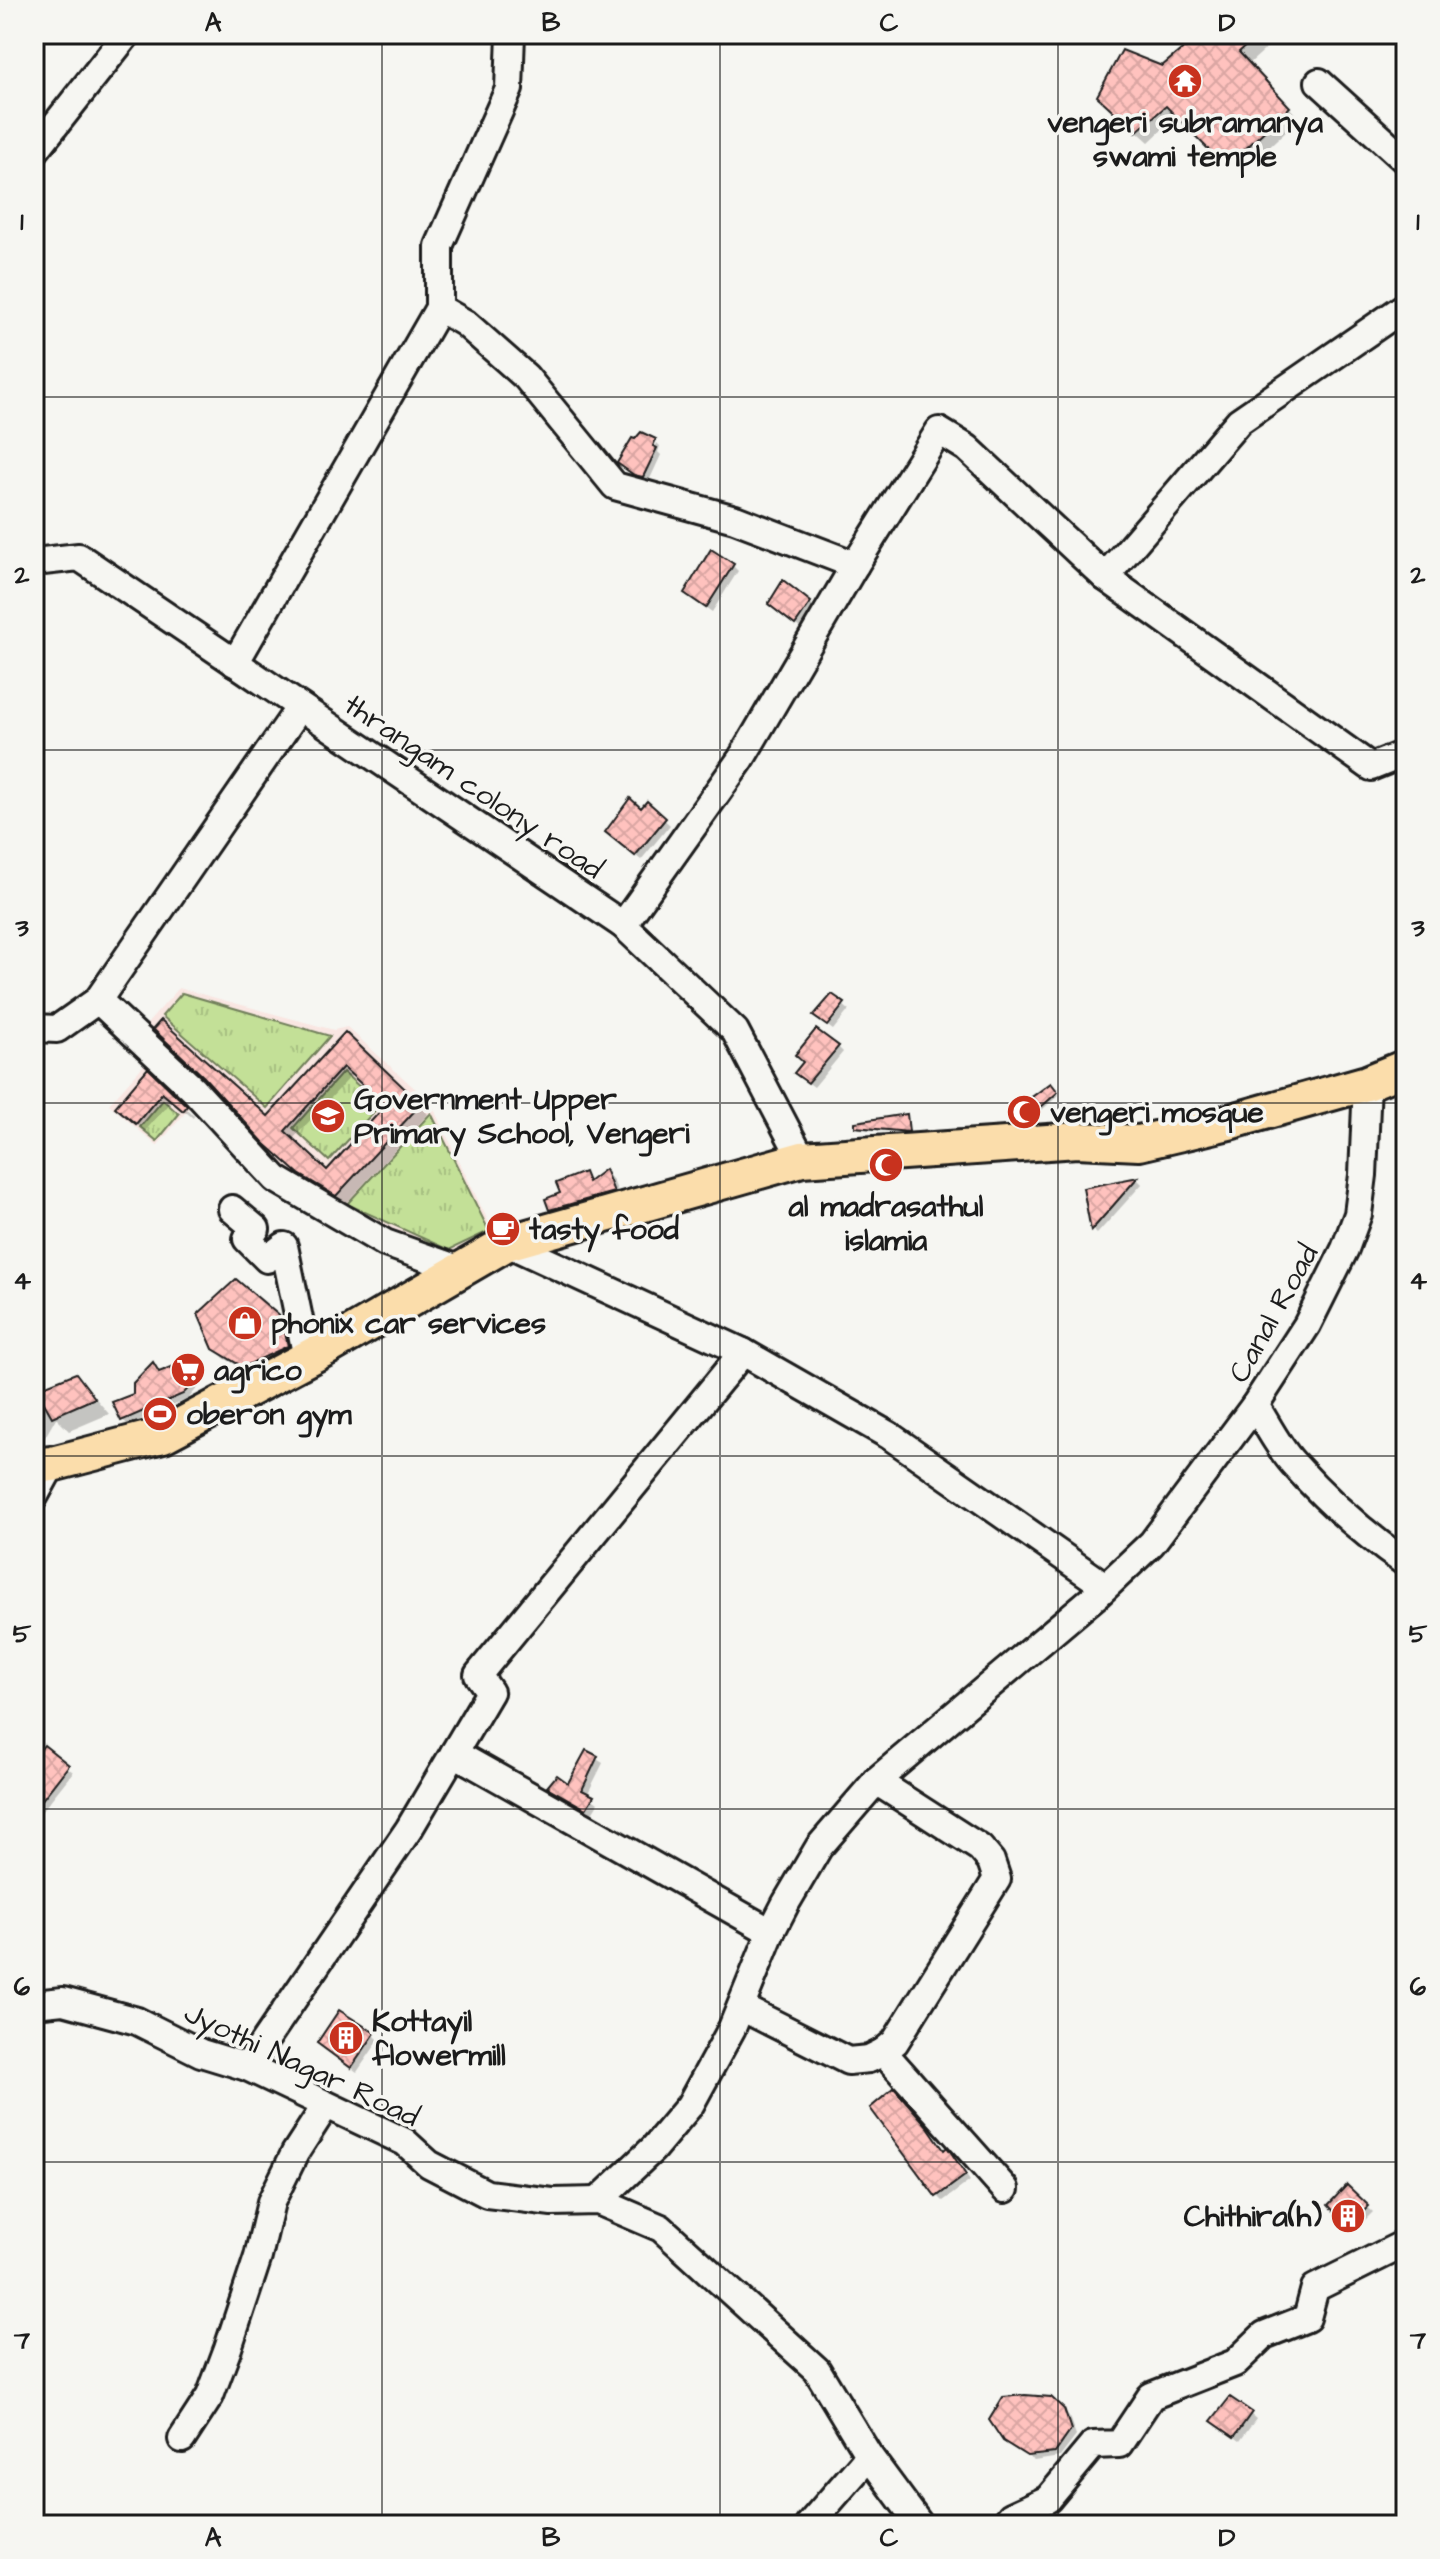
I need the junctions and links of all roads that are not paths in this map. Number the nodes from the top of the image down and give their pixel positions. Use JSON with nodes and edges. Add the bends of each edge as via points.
{"nodes":[{"id":1,"x":127,"y":34,"type":"edge"},
{"id":2,"x":511,"y":34,"type":"edge"},
{"id":3,"x":1319,"y":82,"type":"dead end"},
{"id":4,"x":34,"y":152,"type":"edge"},
{"id":5,"x":1406,"y":161,"type":"edge"},
{"id":6,"x":1406,"y":306,"type":"edge"},
{"id":7,"x":439,"y":308,"type":"junction"},
{"id":8,"x":34,"y":562,"type":"edge"},
{"id":9,"x":855,"y":565,"type":"junction"},
{"id":10,"x":1105,"y":577,"type":"junction"},
{"id":11,"x":235,"y":663,"type":"junction"},
{"id":12,"x":300,"y":707,"type":"junction"},
{"id":13,"x":1406,"y":753,"type":"edge"},
{"id":14,"x":623,"y":925,"type":"junction"},
{"id":15,"x":98,"y":1000,"type":"junction"},
{"id":16,"x":34,"y":1028,"type":"edge"},
{"id":17,"x":1406,"y":1067,"type":"edge"},
{"id":18,"x":1367,"y":1083,"type":"junction"},
{"id":19,"x":802,"y":1159,"type":"junction"},
{"id":20,"x":232,"y":1209,"type":"dead end"},
{"id":21,"x":507,"y":1243,"type":"junction"},
{"id":22,"x":461,"y":1270,"type":"junction"},
{"id":23,"x":743,"y":1352,"type":"junction"},
{"id":24,"x":307,"y":1358,"type":"junction"},
{"id":25,"x":1255,"y":1405,"type":"junction"},
{"id":26,"x":43,"y":1465,"type":"edge"},
{"id":27,"x":34,"y":1497,"type":"edge"},
{"id":28,"x":1406,"y":1563,"type":"edge"},
{"id":29,"x":1105,"y":1586,"type":"junction"},
{"id":30,"x":454,"y":1753,"type":"junction"},
{"id":31,"x":876,"y":1781,"type":"junction"},
{"id":32,"x":771,"y":1932,"type":"junction"},
{"id":33,"x":34,"y":2004,"type":"edge"},
{"id":34,"x":741,"y":2007,"type":"junction"},
{"id":35,"x":883,"y":2052,"type":"junction"},
{"id":36,"x":247,"y":2067,"type":"junction"},
{"id":37,"x":326,"y":2105,"type":"junction"},
{"id":38,"x":1005,"y":2189,"type":"dead end"},
{"id":39,"x":598,"y":2201,"type":"junction"},
{"id":40,"x":1406,"y":2243,"type":"edge"},
{"id":41,"x":182,"y":2439,"type":"dead end"},
{"id":42,"x":869,"y":2456,"type":"junction"},
{"id":43,"x":809,"y":2525,"type":"edge"},
{"id":44,"x":920,"y":2525,"type":"edge"},
{"id":45,"x":1004,"y":2525,"type":"edge"}],
"edges":[{"from":1,"to":4,"type":"street"},
{"from":2,"to":7,"type":"street","via":[[509,89],[439,246]]},
{"from":3,"to":5,"type":"street"},
{"from":6,"to":10,"type":"street","via":[[1239,421]]},
{"from":7,"to":9,"type":"street","via":[[465,323],[526,377],[615,486],[735,519]]},
{"from":7,"to":11,"type":"street"},
{"from":8,"to":11,"type":"street","name":"thrangam colony road","via":[[79,557]]},
{"from":9,"to":10,"type":"street","via":[[939,431],[967,448]]},
{"from":9,"to":14,"type":"street","via":[[741,759]]},
{"from":10,"to":13,"type":"street","via":[[1371,767]]},
{"from":11,"to":12,"type":"street","name":"thrangam colony road"},
{"from":12,"to":14,"type":"street","name":"thrangam colony road"},
{"from":12,"to":15,"type":"street"},
{"from":14,"to":19,"type":"street","name":"thrangam colony road","via":[[735,1031]]},
{"from":15,"to":16,"type":"street","via":[[57,1029]]},
{"from":15,"to":22,"type":"street","via":[[193,1089],[276,1179],[385,1243]]},
{"from":17,"to":18,"type":"main road"},
{"from":18,"to":19,"type":"main road","via":[[1139,1143],[1077,1140]]},
{"from":18,"to":25,"type":"street","name":"Canal Road","via":[[1358,1214],[1307,1325]]},
{"from":19,"to":21,"type":"main road"},
{"from":20,"to":24,"type":"street","via":[[256,1229],[247,1239],[267,1259],[284,1246]]},
{"from":21,"to":22,"type":"main road"},
{"from":21,"to":23,"type":"street"},
{"from":22,"to":24,"type":"main road"},
{"from":23,"to":29,"type":"street","via":[[890,1436]]},
{"from":23,"to":30,"type":"street","via":[[478,1675],[490,1692]]},
{"from":24,"to":26,"type":"main road","via":[[163,1435]]},
{"from":25,"to":28,"type":"street","name":"Canal Road","via":[[1292,1462],[1350,1519]]},
{"from":25,"to":29,"type":"street","via":[[1152,1543]]},
{"from":26,"to":27,"type":"street"},
{"from":29,"to":31,"type":"street"},
{"from":30,"to":32,"type":"street"},
{"from":30,"to":36,"type":"street","via":[[409,1829]]},
{"from":31,"to":32,"type":"street","via":[[819,1847]]},
{"from":31,"to":35,"type":"street","via":[[980,1848],[997,1879],[895,2042]]},
{"from":32,"to":34,"type":"street"},
{"from":33,"to":36,"type":"street","name":"Jyothi Nagar Road","via":[[63,2001],[137,2021],[201,2053]]},
{"from":34,"to":35,"type":"street","via":[[848,2061]]},
{"from":34,"to":39,"type":"street","via":[[690,2105]]},
{"from":35,"to":38,"type":"street"},
{"from":36,"to":37,"type":"street","name":"Jyothi Nagar Road"},
{"from":37,"to":39,"type":"street","name":"Jyothi Nagar Road","via":[[405,2142],[429,2164],[487,2194]]},
{"from":37,"to":41,"type":"street","via":[[271,2202],[258,2257],[210,2396]]},
{"from":39,"to":42,"type":"street","name":"Jyothi Nagar Road","via":[[661,2228],[817,2370]]},
{"from":40,"to":45,"type":"street","via":[[1315,2288],[1307,2318],[1264,2335],[1235,2363],[1151,2396],[1119,2444],[1093,2445],[1048,2499],[1011,2516]]},
{"from":42,"to":43,"type":"street"},
{"from":42,"to":44,"type":"street","name":"Jyothi Nagar Road"}]}
